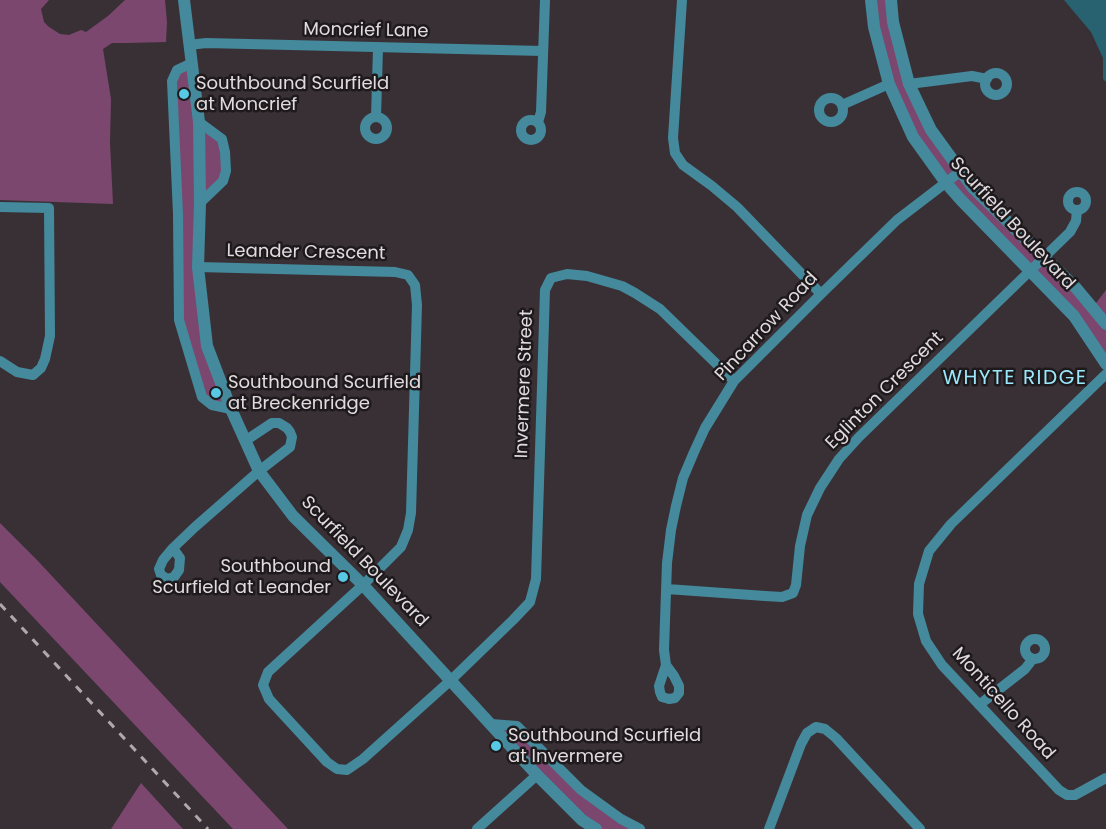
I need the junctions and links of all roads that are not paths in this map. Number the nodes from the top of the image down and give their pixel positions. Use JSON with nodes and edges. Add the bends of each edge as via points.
{"nodes":[{"id":1,"x":184,"y":0,"type":"edge"},
{"id":2,"x":545,"y":0,"type":"edge"},
{"id":3,"x":682,"y":0,"type":"edge"},
{"id":4,"x":871,"y":0,"type":"edge"},
{"id":5,"x":891,"y":0,"type":"edge"},
{"id":6,"x":189,"y":45,"type":"junction"},
{"id":7,"x":378,"y":48,"type":"junction"},
{"id":8,"x":543,"y":51,"type":"junction"},
{"id":9,"x":192,"y":63,"type":"junction"},
{"id":10,"x":987,"y":79,"type":"dead end"},
{"id":11,"x":889,"y":84,"type":"junction"},
{"id":12,"x":909,"y":84,"type":"junction"},
{"id":13,"x":842,"y":105,"type":"dead end"},
{"id":14,"x":376,"y":117,"type":"dead end"},
{"id":15,"x":200,"y":122,"type":"junction"},
{"id":16,"x":538,"y":122,"type":"dead end"},
{"id":17,"x":961,"y":171,"type":"junction"},
{"id":18,"x":946,"y":183,"type":"junction"},
{"id":19,"x":200,"y":202,"type":"junction"},
{"id":20,"x":0,"y":207,"type":"edge"},
{"id":21,"x":1077,"y":210,"type":"dead end"},
{"id":22,"x":1044,"y":258,"type":"junction"},
{"id":23,"x":198,"y":267,"type":"junction"},
{"id":24,"x":1030,"y":271,"type":"junction"},
{"id":25,"x":821,"y":294,"type":"junction"},
{"id":26,"x":1106,"y":324,"type":"edge"},
{"id":27,"x":0,"y":361,"type":"edge"},
{"id":28,"x":1106,"y":364,"type":"edge"},
{"id":29,"x":1106,"y":374,"type":"edge"},
{"id":30,"x":734,"y":381,"type":"junction"},
{"id":31,"x":231,"y":409,"type":"junction"},
{"id":32,"x":245,"y":441,"type":"junction"},
{"id":33,"x":259,"y":471,"type":"junction"},
{"id":34,"x":173,"y":548,"type":"dead end"},
{"id":35,"x":363,"y":585,"type":"junction"},
{"id":36,"x":667,"y":589,"type":"junction"},
{"id":37,"x":1032,"y":660,"type":"dead end"},
{"id":38,"x":666,"y":665,"type":"dead end"},
{"id":39,"x":451,"y":680,"type":"junction"},
{"id":40,"x":980,"y":705,"type":"junction"},
{"id":41,"x":491,"y":724,"type":"junction"},
{"id":42,"x":537,"y":775,"type":"junction"},
{"id":43,"x":1106,"y":778,"type":"edge"},
{"id":44,"x":477,"y":829,"type":"edge"},
{"id":45,"x":596,"y":829,"type":"edge"},
{"id":46,"x":640,"y":829,"type":"edge"},
{"id":47,"x":769,"y":829,"type":"edge"},
{"id":48,"x":920,"y":829,"type":"edge"}],
"edges":[{"from":1,"to":6,"type":"street","name":"Scurfield Boulevard"},
{"from":2,"to":8,"type":"street"},
{"from":3,"to":25,"type":"street","via":[[675,153],[683,165],[737,207]]},
{"from":4,"to":11,"type":"street","name":"Scurfield Boulevard"},
{"from":5,"to":12,"type":"street","name":"Scurfield Boulevard","via":[[892,22]]},
{"from":6,"to":7,"type":"street","name":"Moncrief Lane"},
{"from":6,"to":9,"type":"street","name":"Scurfield Boulevard"},
{"from":7,"to":8,"type":"street","name":"Moncrief Lane"},
{"from":7,"to":14,"type":"street"},
{"from":8,"to":16,"type":"street"},
{"from":9,"to":15,"type":"street","name":"Scurfield Boulevard"},
{"from":9,"to":31,"type":"street","via":[[177,70],[172,81],[179,320],[202,397],[212,405]]},
{"from":10,"to":12,"type":"street","via":[[972,76]]},
{"from":11,"to":13,"type":"street"},
{"from":11,"to":18,"type":"street","name":"Scurfield Boulevard","via":[[913,137]]},
{"from":12,"to":17,"type":"street","name":"Scurfield Boulevard","via":[[931,130]]},
{"from":15,"to":19,"type":"street","name":"Scurfield Boulevard"},
{"from":15,"to":19,"type":"street","via":[[222,140],[226,171],[223,181]]},
{"from":17,"to":18,"type":"street","name":"Pincarrow Road"},
{"from":17,"to":22,"type":"street","name":"Scurfield Boulevard","via":[[973,188]]},
{"from":18,"to":24,"type":"street","name":"Scurfield Boulevard"},
{"from":18,"to":25,"type":"street","name":"Pincarrow Road","via":[[897,220]]},
{"from":19,"to":23,"type":"street","name":"Scurfield Boulevard"},
{"from":20,"to":27,"type":"street","via":[[48,208],[50,336],[45,359],[33,375],[18,372]]},
{"from":21,"to":22,"type":"street","name":"Eglinton Crescent","via":[[1070,232]]},
{"from":22,"to":24,"type":"street","name":"Eglinton Crescent"},
{"from":22,"to":26,"type":"street","name":"Scurfield Boulevard"},
{"from":23,"to":31,"type":"street","name":"Scurfield Boulevard","via":[[207,346]]},
{"from":23,"to":35,"type":"street","name":"Leander Crescent","via":[[395,272],[408,275],[415,285],[411,513],[401,548]]},
{"from":24,"to":28,"type":"street","name":"Scurfield Boulevard","via":[[1074,316]]},
{"from":24,"to":36,"type":"street","name":"Eglinton Crescent","via":[[839,459],[807,515],[793,592],[782,597]]},
{"from":25,"to":30,"type":"street","name":"Pincarrow Road"},
{"from":29,"to":40,"type":"street","name":"Monticello Road","via":[[951,524],[929,551],[919,584],[918,614],[926,641],[942,665]]},
{"from":30,"to":36,"type":"street","name":"Pincarrow Road","via":[[701,436],[684,478],[671,530]]},
{"from":30,"to":39,"type":"street","name":"Invermere Street","via":[[660,309],[635,293],[587,276],[567,274],[551,278],[544,296],[536,579],[530,602]]},
{"from":31,"to":32,"type":"street","name":"Scurfield Boulevard"},
{"from":32,"to":33,"type":"street","name":"Scurfield Boulevard"},
{"from":32,"to":33,"type":"street","via":[[272,423],[283,425],[290,432],[290,447]]},
{"from":33,"to":34,"type":"street"},
{"from":33,"to":35,"type":"street","name":"Scurfield Boulevard","via":[[293,516]]},
{"from":35,"to":39,"type":"street","name":"Scurfield Boulevard"},
{"from":35,"to":39,"type":"street","name":"Leander Crescent","via":[[265,678],[269,699],[327,762],[347,770]]},
{"from":36,"to":38,"type":"street","name":"Pincarrow Road"},
{"from":37,"to":40,"type":"street"},
{"from":39,"to":41,"type":"street","name":"Scurfield Boulevard"},
{"from":40,"to":43,"type":"street","name":"Monticello Road","via":[[1067,795],[1075,795]]},
{"from":41,"to":42,"type":"street","name":"Scurfield Boulevard"},
{"from":41,"to":46,"type":"street","via":[[518,726],[581,790]]},
{"from":42,"to":44,"type":"street"},
{"from":42,"to":45,"type":"street","name":"Scurfield Boulevard"},
{"from":47,"to":48,"type":"street","via":[[801,744],[816,727],[836,738]]}]}
